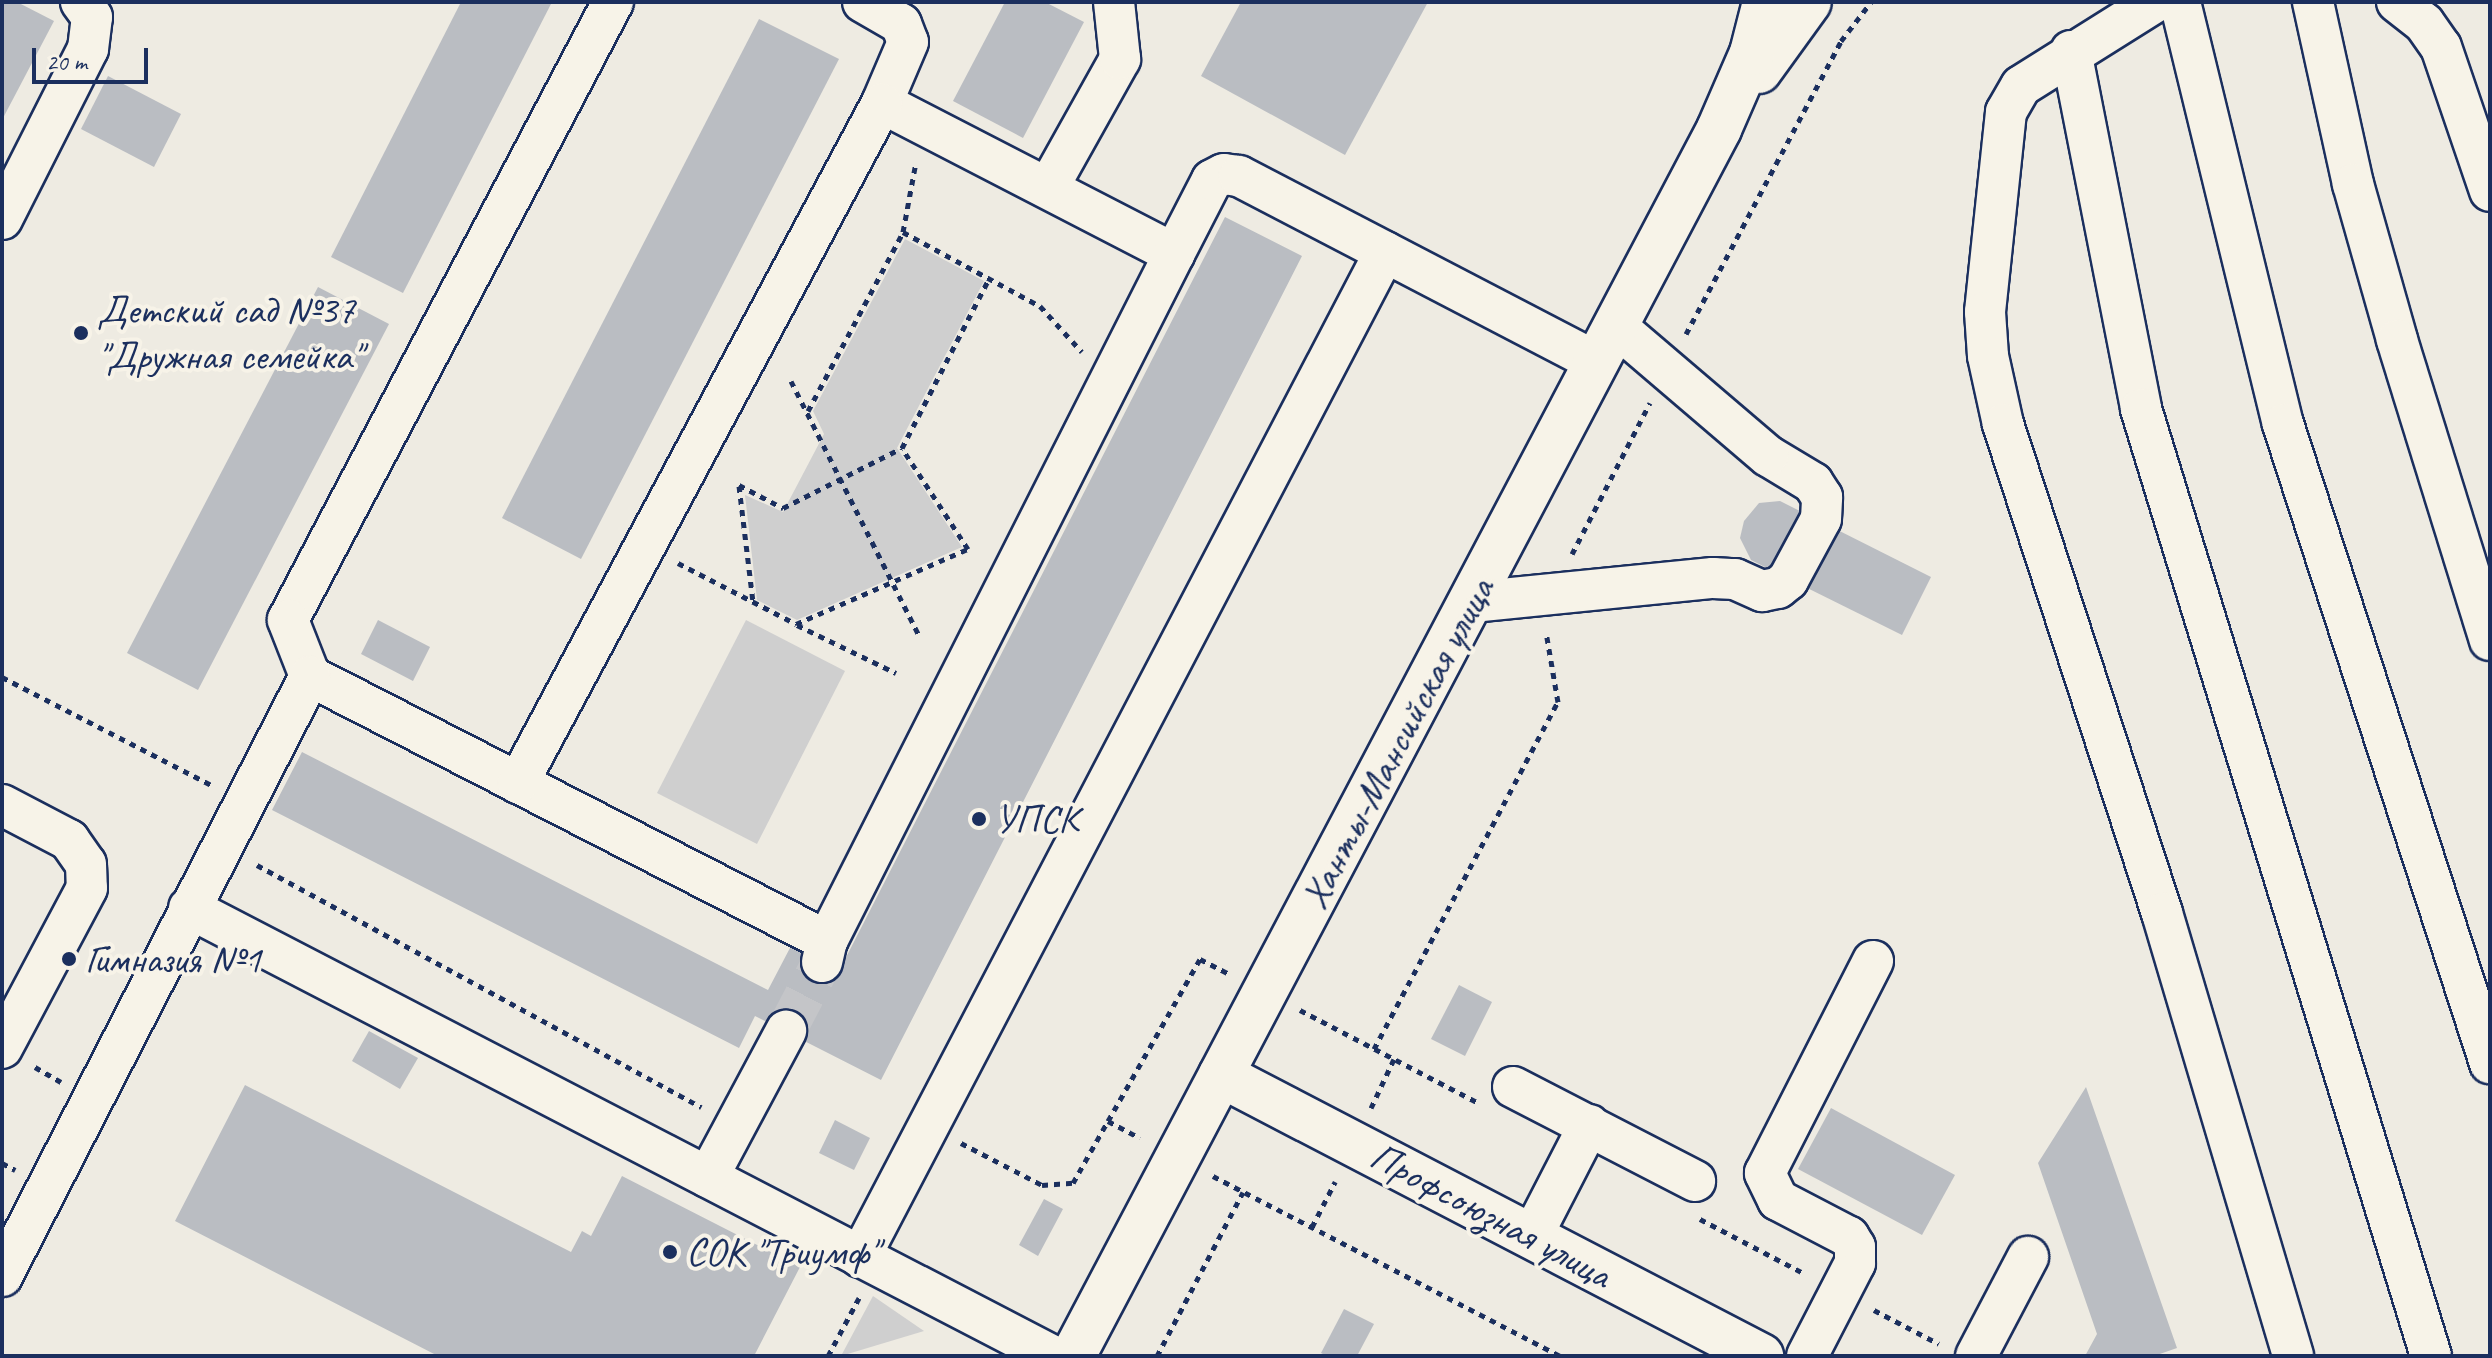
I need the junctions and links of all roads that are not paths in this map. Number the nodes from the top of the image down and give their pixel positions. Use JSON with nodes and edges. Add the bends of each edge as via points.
{"nodes":[{"id":1,"x":81,"y":2,"type":"edge"},
{"id":2,"x":613,"y":2,"type":"edge"},
{"id":3,"x":863,"y":2,"type":"edge"},
{"id":4,"x":1114,"y":2,"type":"edge"},
{"id":5,"x":1765,"y":2,"type":"edge"},
{"id":6,"x":1809,"y":2,"type":"edge"},
{"id":7,"x":2155,"y":2,"type":"edge"},
{"id":8,"x":2180,"y":2,"type":"edge"},
{"id":9,"x":2313,"y":2,"type":"edge"},
{"id":10,"x":2397,"y":2,"type":"edge"},
{"id":11,"x":2071,"y":51,"type":"junction"},
{"id":12,"x":882,"y":103,"type":"junction"},
{"id":13,"x":1719,"y":129,"type":"junction"},
{"id":14,"x":1048,"y":188,"type":"junction"},
{"id":15,"x":2490,"y":191,"type":"edge"},
{"id":16,"x":2,"y":219,"type":"edge"},
{"id":17,"x":1385,"y":252,"type":"junction"},
{"id":18,"x":1174,"y":254,"type":"junction"},
{"id":19,"x":1606,"y":344,"type":"junction"},
{"id":20,"x":1472,"y":602,"type":"junction"},
{"id":21,"x":2490,"y":640,"type":"edge"},
{"id":22,"x":310,"y":676,"type":"junction"},
{"id":23,"x":518,"y":783,"type":"junction"},
{"id":24,"x":2,"y":805,"type":"edge"},
{"id":25,"x":189,"y":908,"type":"junction"},
{"id":26,"x":1873,"y":961,"type":"dead end"},
{"id":27,"x":786,"y":1031,"type":"tunnel mouth"},
{"id":28,"x":16,"y":1056,"type":"edge"},
{"id":29,"x":2490,"y":1063,"type":"edge"},
{"id":30,"x":1221,"y":1075,"type":"junction"},
{"id":31,"x":1513,"y":1087,"type":"dead end"},
{"id":32,"x":1589,"y":1125,"type":"junction"},
{"id":33,"x":708,"y":1177,"type":"junction"},
{"id":34,"x":1695,"y":1181,"type":"dead end"},
{"id":35,"x":1532,"y":1236,"type":"junction"},
{"id":36,"x":860,"y":1257,"type":"junction"},
{"id":37,"x":2028,"y":1257,"type":"dead end"},
{"id":38,"x":2,"y":1276,"type":"edge"},
{"id":39,"x":1053,"y":1356,"type":"edge"},
{"id":40,"x":1073,"y":1356,"type":"edge"},
{"id":41,"x":1761,"y":1356,"type":"edge"},
{"id":42,"x":1807,"y":1356,"type":"edge"},
{"id":43,"x":1976,"y":1356,"type":"edge"},
{"id":44,"x":2293,"y":1356,"type":"edge"},
{"id":45,"x":2431,"y":1356,"type":"edge"}],
"edges":[{"from":1,"to":16,"type":"lane","via":[[92,17],[88,49]]},
{"from":2,"to":22,"type":"lane","via":[[288,620]]},
{"from":3,"to":12,"type":"lane","via":[[901,24],[908,42]]},
{"from":4,"to":14,"type":"lane","via":[[1120,59]]},
{"from":5,"to":13,"type":"main road","name":"Ханты-Мансийская улица","via":[[1752,53]]},
{"from":6,"to":13,"type":"main road","name":"Ханты-Мансийская улица"},
{"from":7,"to":11,"type":"lane"},
{"from":8,"to":29,"type":"lane","via":[[2283,424]]},
{"from":9,"to":21,"type":"lane","via":[[2381,284]]},
{"from":10,"to":15,"type":"lane","via":[[2424,23],[2441,47]]},
{"from":11,"to":44,"type":"lane","via":[[2021,86],[2006,112],[1985,312],[1992,389],[2162,913]]},
{"from":11,"to":45,"type":"lane","via":[[2141,409]]},
{"from":12,"to":14,"type":"lane"},
{"from":12,"to":23,"type":"lane"},
{"from":13,"to":19,"type":"main road","name":"Ханты-Мансийская улица"},
{"from":14,"to":18,"type":"lane"},
{"from":17,"to":18,"type":"lane","via":[[1239,176],[1224,174],[1212,180]]},
{"from":17,"to":19,"type":"lane"},
{"from":17,"to":36,"type":"lane"},
{"from":18,"to":23,"type":"lane","via":[[824,951]]},
{"from":19,"to":20,"type":"main road","name":"Ханты-Мансийская улица"},
{"from":19,"to":20,"type":"lane","via":[[1666,373],[1768,456],[1813,483],[1822,497],[1821,519],[1788,580],[1778,588],[1762,591],[1735,579],[1713,578]]},
{"from":20,"to":30,"type":"main road","name":"Ханты-Мансийская улица"},
{"from":22,"to":23,"type":"lane"},
{"from":22,"to":25,"type":"lane"},
{"from":24,"to":28,"type":"lane","via":[[69,840],[86,864],[87,888]]},
{"from":25,"to":33,"type":"lane"},
{"from":25,"to":38,"type":"lane"},
{"from":26,"to":42,"type":"lane","via":[[1765,1173],[1778,1200],[1849,1237],[1855,1247],[1855,1263]]},
{"from":27,"to":33,"type":"lane"},
{"from":30,"to":35,"type":"main road","name":"Профсоюзная улица"},
{"from":30,"to":40,"type":"main road","name":"Ханты-Мансийская улица"},
{"from":31,"to":32,"type":"lane"},
{"from":32,"to":34,"type":"lane"},
{"from":32,"to":35,"type":"lane"},
{"from":33,"to":36,"type":"lane"},
{"from":35,"to":41,"type":"main road","name":"Профсоюзная улица"},
{"from":36,"to":39,"type":"lane"},
{"from":37,"to":43,"type":"lane"}]}
